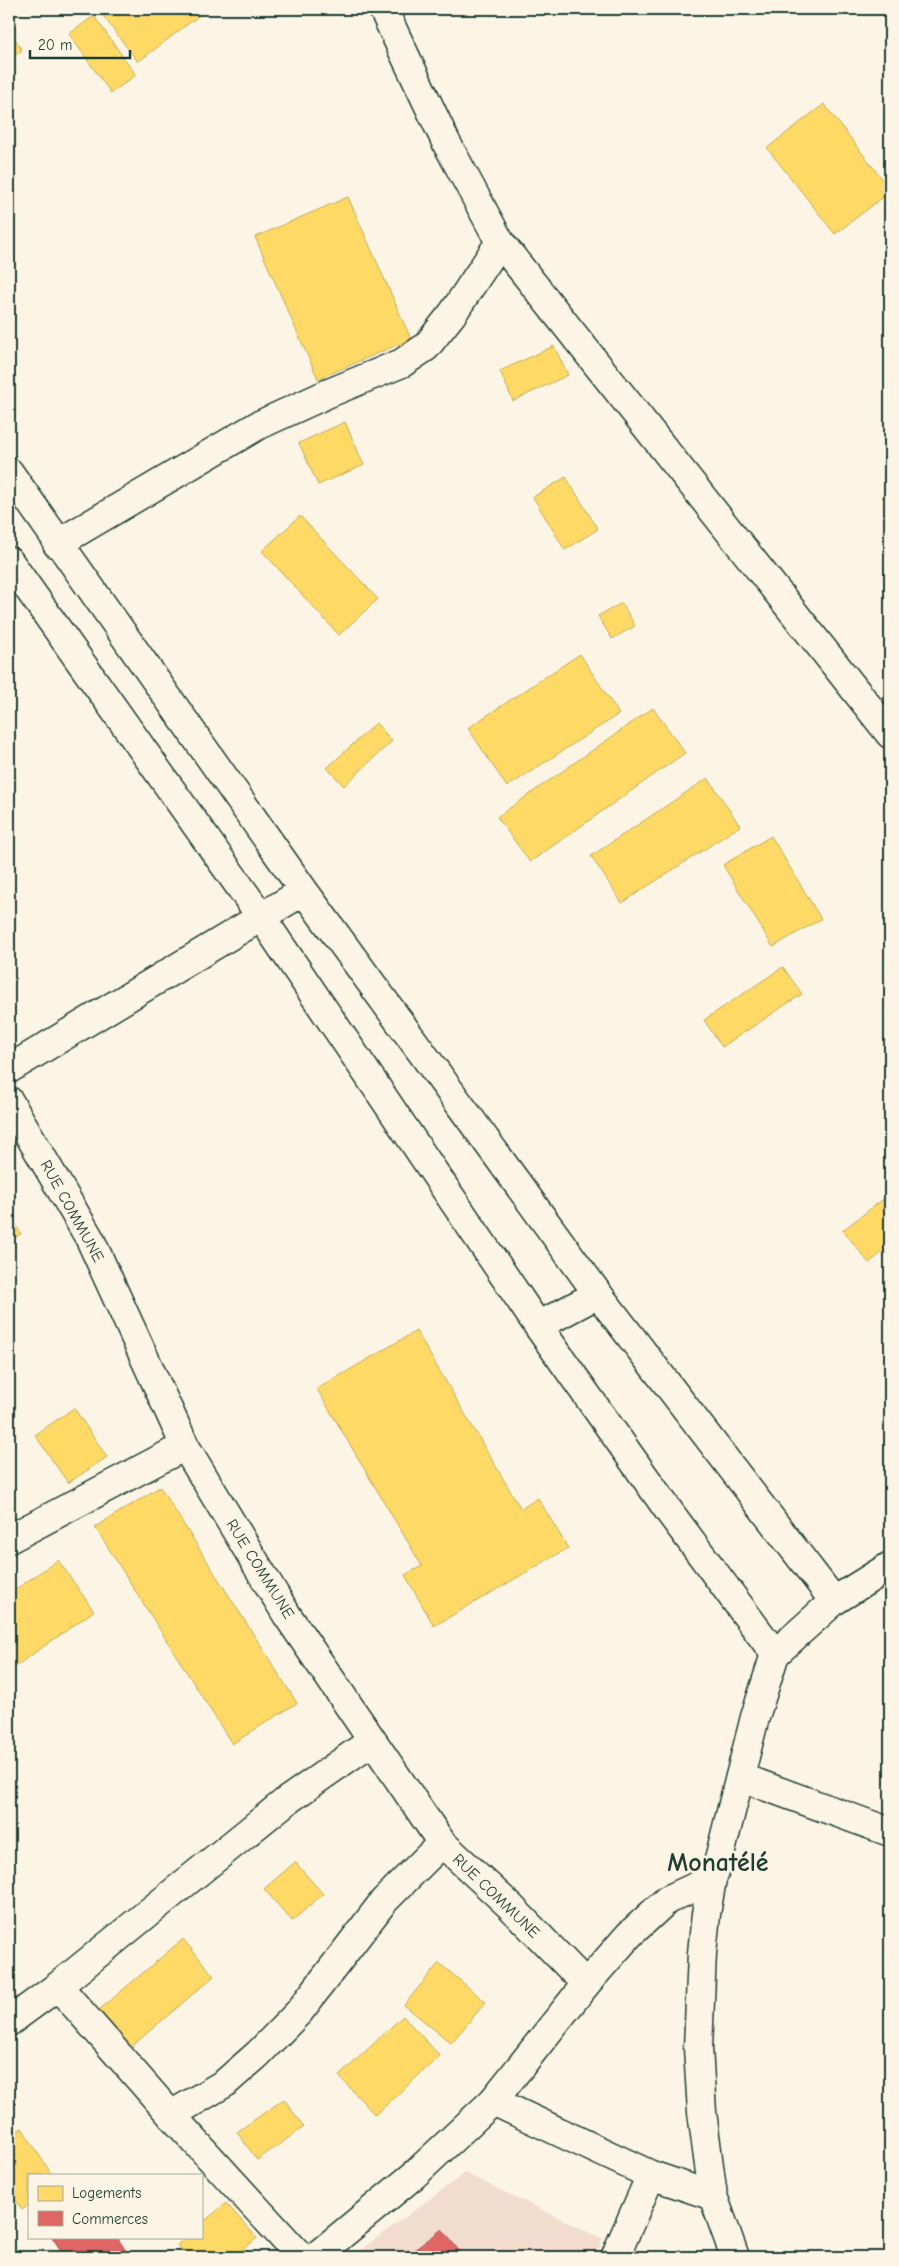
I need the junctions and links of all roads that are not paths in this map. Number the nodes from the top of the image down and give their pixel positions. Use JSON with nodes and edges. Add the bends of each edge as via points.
{"nodes":[{"id":1,"x":383,"y":9,"type":"edge"},
{"id":2,"x":500,"y":242,"type":"junction"},
{"id":3,"x":9,"y":472,"type":"edge"},
{"id":4,"x":57,"y":544,"type":"junction"},
{"id":5,"x":9,"y":561,"type":"edge"},
{"id":6,"x":890,"y":734,"type":"edge"},
{"id":7,"x":304,"y":891,"type":"junction"},
{"id":8,"x":262,"y":918,"type":"junction"},
{"id":9,"x":9,"y":1070,"type":"edge"},
{"id":10,"x":9,"y":1102,"type":"edge"},
{"id":11,"x":598,"y":1294,"type":"junction"},
{"id":12,"x":538,"y":1326,"type":"junction"},
{"id":13,"x":185,"y":1446,"type":"junction"},
{"id":14,"x":9,"y":1539,"type":"edge"},
{"id":15,"x":890,"y":1566,"type":"edge"},
{"id":16,"x":834,"y":1601,"type":"junction"},
{"id":17,"x":775,"y":1654,"type":"junction"},
{"id":18,"x":372,"y":1741,"type":"junction"},
{"id":19,"x":740,"y":1777,"type":"junction"},
{"id":20,"x":890,"y":1832,"type":"edge"},
{"id":21,"x":442,"y":1843,"type":"junction"},
{"id":22,"x":715,"y":1871,"type":"junction"},
{"id":23,"x":586,"y":1984,"type":"junction"},
{"id":24,"x":58,"y":1986,"type":"junction"},
{"id":25,"x":9,"y":2022,"type":"edge"},
{"id":26,"x":494,"y":2101,"type":"junction"},
{"id":27,"x":172,"y":2115,"type":"junction"},
{"id":28,"x":652,"y":2175,"type":"junction"},
{"id":29,"x":713,"y":2196,"type":"junction"},
{"id":30,"x":301,"y":2257,"type":"edge"},
{"id":31,"x":315,"y":2257,"type":"edge"},
{"id":32,"x":616,"y":2257,"type":"edge"},
{"id":33,"x":735,"y":2257,"type":"edge"}],
"edges":[{"from":1,"to":2,"type":"street","via":[[446,142]]},
{"from":2,"to":4,"type":"street","via":[[426,347],[402,363],[257,426]]},
{"from":2,"to":6,"type":"street"},
{"from":3,"to":4,"type":"street"},
{"from":4,"to":7,"type":"street"},
{"from":5,"to":8,"type":"street"},
{"from":7,"to":8,"type":"street"},
{"from":7,"to":11,"type":"street"},
{"from":8,"to":9,"type":"street"},
{"from":8,"to":12,"type":"street"},
{"from":10,"to":13,"type":"street","name":"RUE COMMUNE","via":[[90,1239]]},
{"from":11,"to":12,"type":"street"},
{"from":11,"to":16,"type":"street"},
{"from":12,"to":17,"type":"street"},
{"from":13,"to":14,"type":"street"},
{"from":13,"to":18,"type":"street","name":"RUE COMMUNE","via":[[288,1615]]},
{"from":15,"to":16,"type":"street"},
{"from":16,"to":17,"type":"street"},
{"from":17,"to":19,"type":"street"},
{"from":18,"to":21,"type":"street","name":"RUE COMMUNE"},
{"from":18,"to":24,"type":"street","via":[[285,1802]]},
{"from":19,"to":20,"type":"street"},
{"from":19,"to":22,"type":"street"},
{"from":21,"to":23,"type":"street","name":"RUE COMMUNE"},
{"from":21,"to":27,"type":"street","via":[[384,1901],[298,2012],[258,2054],[224,2083]]},
{"from":22,"to":23,"type":"street","via":[[668,1900],[629,1935]]},
{"from":22,"to":29,"type":"street","via":[[702,1953],[698,2048]]},
{"from":23,"to":26,"type":"street"},
{"from":24,"to":25,"type":"street"},
{"from":24,"to":27,"type":"street"},
{"from":26,"to":28,"type":"street"},
{"from":26,"to":31,"type":"street","via":[[414,2175]]},
{"from":27,"to":30,"type":"street"},
{"from":28,"to":29,"type":"street"},
{"from":28,"to":32,"type":"street"},
{"from":29,"to":33,"type":"street"}]}
